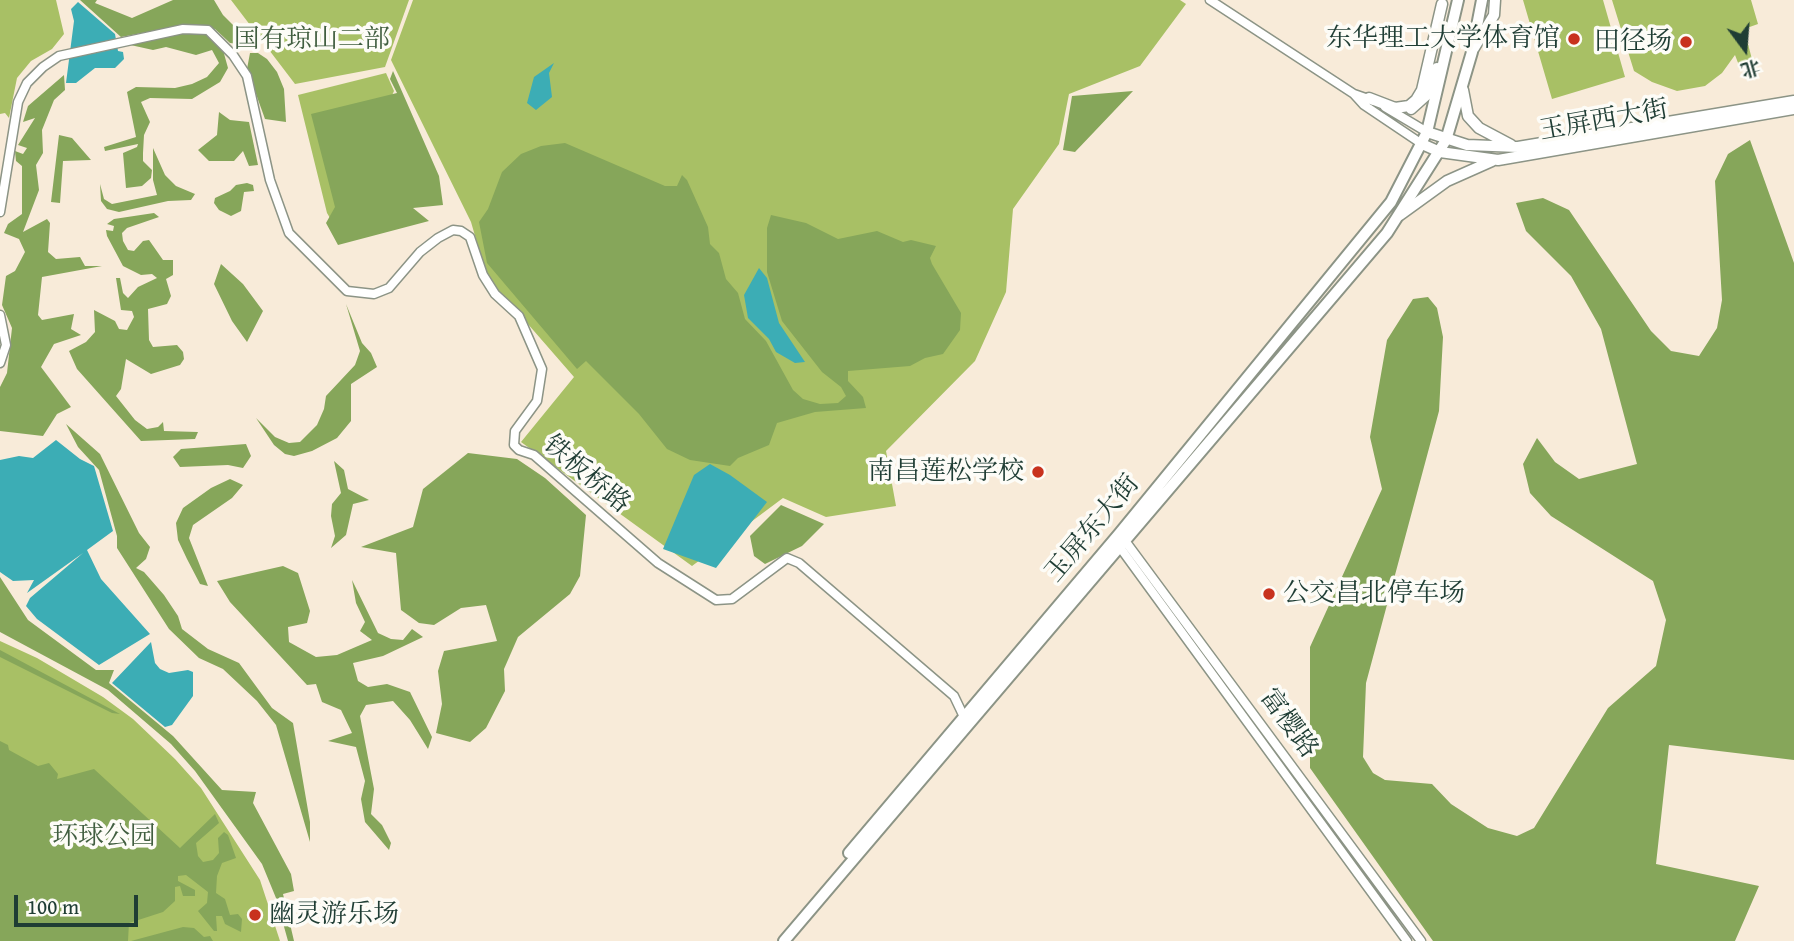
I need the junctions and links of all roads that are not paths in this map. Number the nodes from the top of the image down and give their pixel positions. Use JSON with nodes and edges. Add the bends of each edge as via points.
{"nodes":[{"id":1,"x":1210,"y":0,"type":"edge"},
{"id":2,"x":1458,"y":0,"type":"edge"},
{"id":3,"x":1482,"y":0,"type":"edge"},
{"id":4,"x":1495,"y":0,"type":"edge"},
{"id":5,"x":1442,"y":2,"type":"edge"},
{"id":6,"x":1447,"y":33,"type":"junction"},
{"id":7,"x":1449,"y":48,"type":"junction"},
{"id":8,"x":1472,"y":52,"type":"junction"},
{"id":9,"x":1464,"y":80,"type":"junction"},
{"id":10,"x":1354,"y":93,"type":"junction"},
{"id":11,"x":1369,"y":98,"type":"junction"},
{"id":12,"x":1794,"y":101,"type":"edge"},
{"id":13,"x":1395,"y":108,"type":"junction"},
{"id":14,"x":1794,"y":109,"type":"edge"},
{"id":15,"x":1427,"y":132,"type":"junction"},
{"id":16,"x":1446,"y":140,"type":"junction"},
{"id":17,"x":1422,"y":144,"type":"junction"},
{"id":18,"x":1518,"y":147,"type":"junction"},
{"id":19,"x":1440,"y":152,"type":"junction"},
{"id":20,"x":1498,"y":160,"type":"junction"},
{"id":21,"x":0,"y":212,"type":"edge"},
{"id":22,"x":1399,"y":216,"type":"junction"},
{"id":23,"x":0,"y":315,"type":"edge"},
{"id":24,"x":0,"y":363,"type":"edge"},
{"id":25,"x":1120,"y":540,"type":"junction"},
{"id":26,"x":964,"y":717,"type":"junction"},
{"id":27,"x":774,"y":941,"type":"edge"},
{"id":28,"x":784,"y":941,"type":"edge"},
{"id":29,"x":1407,"y":941,"type":"edge"},
{"id":30,"x":1421,"y":941,"type":"edge"}],
"edges":[{"from":1,"to":10,"type":"street"},
{"from":2,"to":7,"type":"main road","name":"玉屏东大街"},
{"from":3,"to":8,"type":"main road","name":"玉屏东大街"},
{"from":4,"to":8,"type":"main road","via":[[1494,15]]},
{"from":5,"to":6,"type":"main road"},
{"from":5,"to":13,"type":"main road","via":[[1422,90],[1409,106]]},
{"from":6,"to":7,"type":"main road"},
{"from":6,"to":13,"type":"main road","via":[[1430,92],[1414,108]]},
{"from":7,"to":15,"type":"main road","name":"玉屏东大街"},
{"from":8,"to":9,"type":"main road","name":"玉屏东大街"},
{"from":9,"to":16,"type":"main road","name":"玉屏东大街"},
{"from":9,"to":18,"type":"main road","via":[[1468,116],[1491,137]]},
{"from":10,"to":11,"type":"street"},
{"from":10,"to":17,"type":"street","via":[[1364,105]]},
{"from":11,"to":13,"type":"main road"},
{"from":11,"to":15,"type":"street"},
{"from":12,"to":18,"type":"main road","name":"玉屏西大街"},
{"from":14,"to":20,"type":"main road","name":"玉屏西大街"},
{"from":15,"to":16,"type":"main road","name":"玉屏西大街"},
{"from":15,"to":17,"type":"main road","name":"玉屏东大街"},
{"from":16,"to":18,"type":"main road","name":"玉屏西大街"},
{"from":16,"to":19,"type":"main road","name":"玉屏东大街"},
{"from":17,"to":19,"type":"main road","name":"玉屏西大街"},
{"from":17,"to":25,"type":"main road","name":"玉屏东大街","via":[[1391,202]]},
{"from":19,"to":20,"type":"main road","name":"玉屏西大街"},
{"from":19,"to":22,"type":"main road","name":"玉屏东大街"},
{"from":20,"to":22,"type":"main road","via":[[1447,181]]},
{"from":21,"to":26,"type":"street","name":"铁板桥路","via":[[18,102],[27,83],[43,67],[59,56],[183,29],[208,30],[247,76],[270,180],[289,233],[347,291],[374,294],[389,288],[438,238],[453,230],[470,237],[483,275],[495,294],[519,316],[542,369],[537,401],[515,431],[514,445],[519,450],[534,455],[657,563],[716,600],[732,599],[787,558],[799,562],[954,696]]},
{"from":22,"to":25,"type":"main road","name":"玉屏东大街"},
{"from":23,"to":24,"type":"street","via":[[6,345]]},
{"from":25,"to":26,"type":"main road","name":"玉屏东大街"},
{"from":25,"to":28,"type":"main road","name":"玉屏东大街"},
{"from":25,"to":29,"type":"street","name":"富樱路"},
{"from":25,"to":30,"type":"street","name":"富樱路"},
{"from":26,"to":27,"type":"main road","name":"玉屏东大街"}]}
